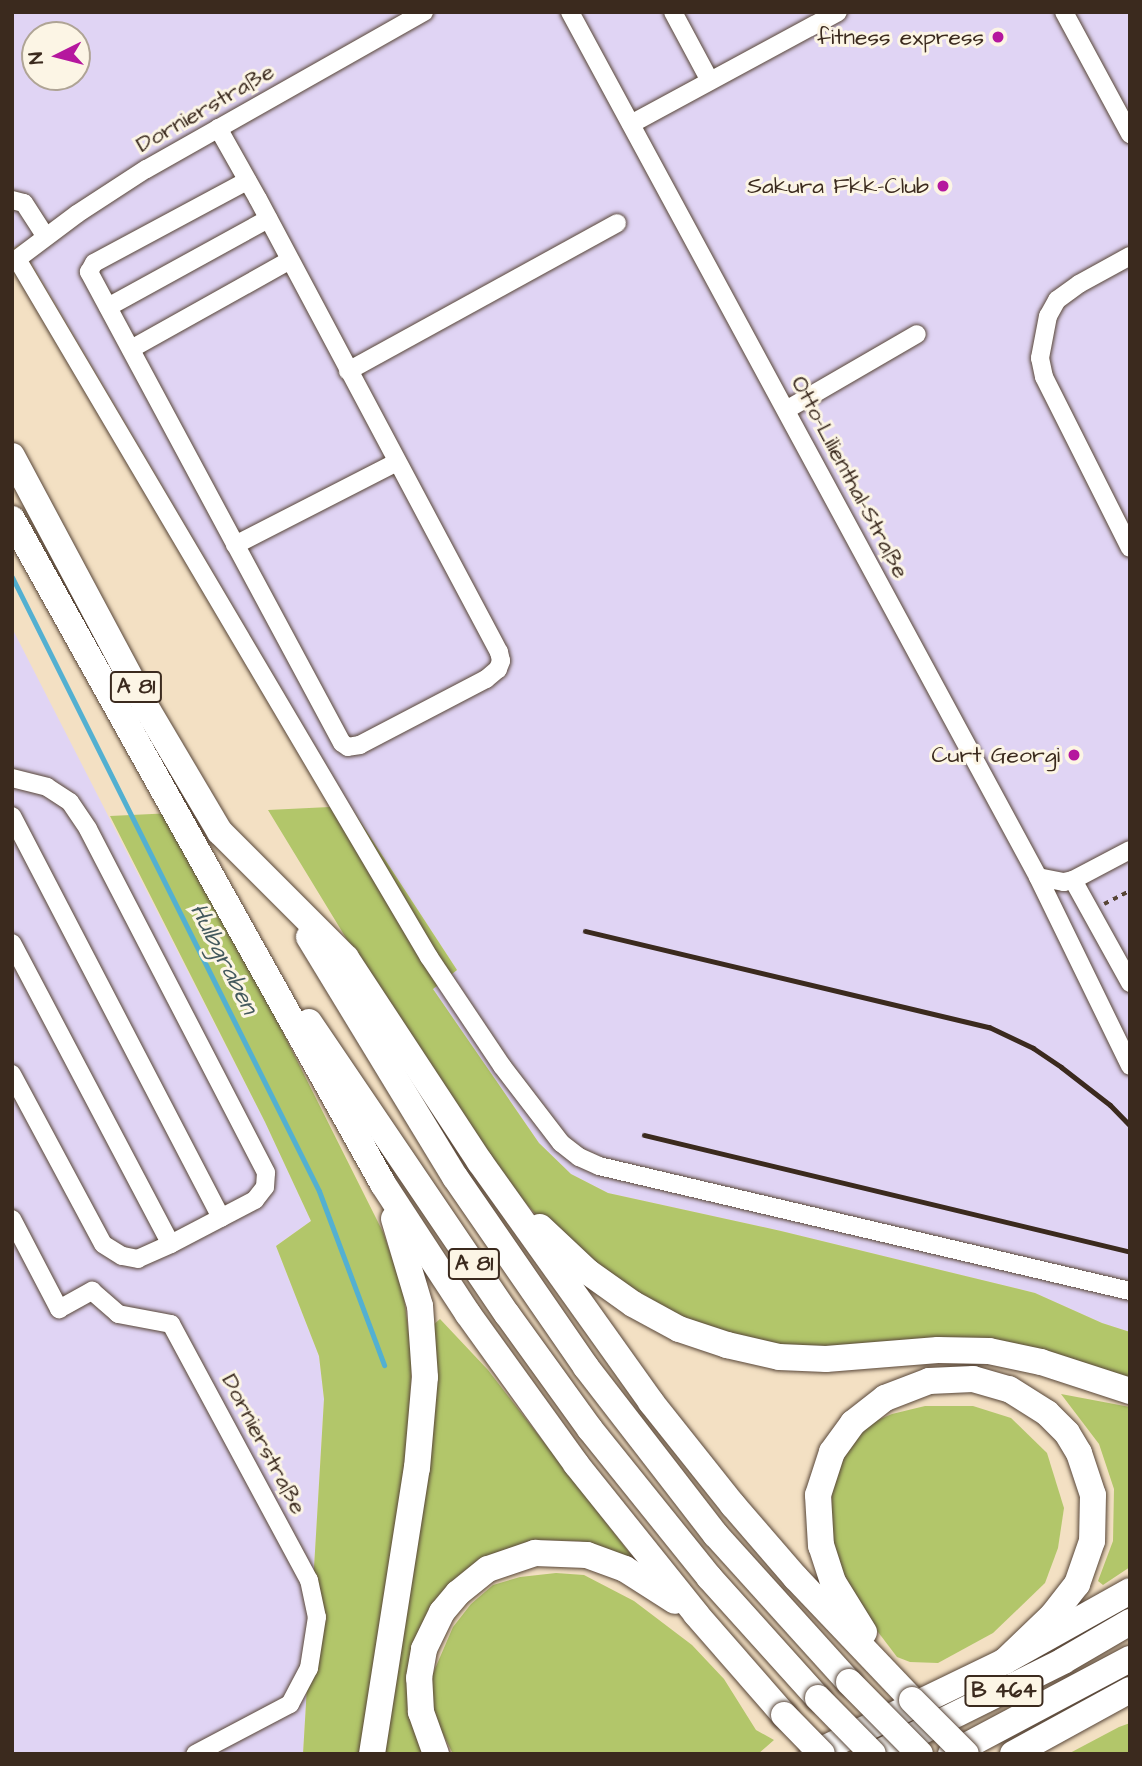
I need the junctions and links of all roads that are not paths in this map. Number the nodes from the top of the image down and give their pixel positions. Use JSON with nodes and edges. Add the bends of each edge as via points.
{"nodes":[{"id":1,"x":425,"y":12,"type":"edge"},
{"id":2,"x":570,"y":12,"type":"edge"},
{"id":3,"x":673,"y":12,"type":"edge"},
{"id":4,"x":838,"y":12,"type":"edge"},
{"id":5,"x":1064,"y":12,"type":"edge"},
{"id":6,"x":710,"y":81,"type":"junction"},
{"id":7,"x":631,"y":124,"type":"junction"},
{"id":8,"x":1128,"y":126,"type":"edge"},
{"id":9,"x":218,"y":128,"type":"junction"},
{"id":10,"x":247,"y":180,"type":"junction"},
{"id":11,"x":12,"y":200,"type":"edge"},
{"id":12,"x":268,"y":219,"type":"junction"},
{"id":13,"x":617,"y":223,"type":"dead end"},
{"id":14,"x":46,"y":237,"type":"junction"},
{"id":15,"x":1130,"y":256,"type":"edge"},
{"id":16,"x":290,"y":260,"type":"junction"},
{"id":17,"x":108,"y":307,"type":"junction"},
{"id":18,"x":917,"y":334,"type":"dead end"},
{"id":19,"x":131,"y":349,"type":"junction"},
{"id":20,"x":348,"y":371,"type":"junction"},
{"id":21,"x":786,"y":410,"type":"junction"},
{"id":22,"x":12,"y":457,"type":"edge"},
{"id":23,"x":397,"y":462,"type":"junction"},
{"id":24,"x":12,"y":519,"type":"edge"},
{"id":25,"x":235,"y":545,"type":"junction"},
{"id":26,"x":1130,"y":548,"type":"edge"},
{"id":27,"x":12,"y":778,"type":"edge"},
{"id":28,"x":168,"y":803,"type":"junction"},
{"id":29,"x":12,"y":816,"type":"edge"},
{"id":30,"x":1130,"y":850,"type":"edge"},
{"id":31,"x":1038,"y":877,"type":"junction"},
{"id":32,"x":1073,"y":880,"type":"junction"},
{"id":33,"x":286,"y":899,"type":"junction"},
{"id":34,"x":12,"y":943,"type":"edge"},
{"id":35,"x":1130,"y":983,"type":"edge"},
{"id":36,"x":1130,"y":1066,"type":"edge"},
{"id":37,"x":12,"y":1074,"type":"edge"},
{"id":38,"x":383,"y":1184,"type":"junction"},
{"id":39,"x":498,"y":1188,"type":"junction"},
{"id":40,"x":222,"y":1218,"type":"junction"},
{"id":41,"x":12,"y":1219,"type":"edge"},
{"id":42,"x":171,"y":1244,"type":"junction"},
{"id":43,"x":1130,"y":1291,"type":"edge"},
{"id":44,"x":1130,"y":1391,"type":"edge"},
{"id":45,"x":1130,"y":1591,"type":"edge"},
{"id":46,"x":696,"y":1614,"type":"junction"},
{"id":47,"x":1130,"y":1622,"type":"edge"},
{"id":48,"x":1130,"y":1658,"type":"edge"},
{"id":49,"x":1005,"y":1661,"type":"junction"},
{"id":50,"x":884,"y":1664,"type":"junction"},
{"id":51,"x":1129,"y":1690,"type":"edge"},
{"id":52,"x":195,"y":1754,"type":"edge"},
{"id":53,"x":372,"y":1754,"type":"edge"},
{"id":54,"x":436,"y":1754,"type":"edge"},
{"id":55,"x":813,"y":1754,"type":"edge"},
{"id":56,"x":822,"y":1754,"type":"edge"},
{"id":57,"x":874,"y":1754,"type":"edge"},
{"id":58,"x":920,"y":1754,"type":"edge"},
{"id":59,"x":951,"y":1754,"type":"edge"},
{"id":60,"x":966,"y":1754,"type":"edge"},
{"id":61,"x":1013,"y":1754,"type":"edge"}],
"edges":[{"from":1,"to":9,"type":"street","name":"Dornierstraße"},
{"from":2,"to":7,"type":"street","name":"Otto-Lilienthal-Straße"},
{"from":3,"to":6,"type":"street"},
{"from":4,"to":6,"type":"street"},
{"from":5,"to":8,"type":"street"},
{"from":6,"to":7,"type":"street"},
{"from":7,"to":21,"type":"street","name":"Otto-Lilienthal-Straße"},
{"from":9,"to":10,"type":"street"},
{"from":9,"to":14,"type":"street","name":"Dornierstraße","via":[[146,169]]},
{"from":10,"to":12,"type":"street"},
{"from":10,"to":17,"type":"street","via":[[94,263],[89,272]]},
{"from":11,"to":14,"type":"street","via":[[24,203]]},
{"from":12,"to":16,"type":"street"},
{"from":12,"to":17,"type":"street"},
{"from":13,"to":20,"type":"street"},
{"from":14,"to":43,"type":"street","name":"Dornierstraße","via":[[17,259],[429,957],[502,1066],[561,1143],[599,1166]]},
{"from":15,"to":26,"type":"street","via":[[1057,300],[1048,316],[1040,358],[1044,377]]},
{"from":16,"to":19,"type":"street"},
{"from":16,"to":20,"type":"street"},
{"from":17,"to":19,"type":"street"},
{"from":18,"to":21,"type":"street"},
{"from":19,"to":25,"type":"street"},
{"from":20,"to":23,"type":"street"},
{"from":21,"to":31,"type":"street","name":"Otto-Lilienthal-Straße"},
{"from":22,"to":33,"type":"highway","number":"A 81","via":[[190,785],[220,832]]},
{"from":23,"to":25,"type":"street"},
{"from":23,"to":25,"type":"street","via":[[501,661],[486,680],[360,745],[342,743]]},
{"from":24,"to":28,"type":"highway","number":"A 81"},
{"from":27,"to":40,"type":"street","via":[[47,787],[70,802],[88,829],[265,1173],[265,1187],[255,1200]]},
{"from":28,"to":38,"type":"highway"},
{"from":28,"to":57,"type":"highway","number":"A 81","bridge":true,"via":[[307,1020],[555,1382],[686,1550]]},
{"from":29,"to":40,"type":"street"},
{"from":30,"to":32,"type":"street"},
{"from":31,"to":32,"type":"street"},
{"from":31,"to":36,"type":"street","name":"Otto-Lilienthal-Straße"},
{"from":32,"to":35,"type":"street"},
{"from":33,"to":39,"type":"highway","via":[[346,958]]},
{"from":33,"to":58,"type":"highway","number":"A 81","bridge":true,"via":[[448,1166],[572,1349],[716,1535]]},
{"from":34,"to":42,"type":"street"},
{"from":37,"to":42,"type":"street","via":[[103,1244],[122,1256],[138,1259]]},
{"from":38,"to":46,"type":"highway","via":[[533,1406]]},
{"from":38,"to":53,"type":"highway","via":[[420,1307],[425,1358],[417,1468]]},
{"from":39,"to":44,"type":"highway","via":[[609,1289],[656,1318],[702,1338],[802,1359],[954,1349],[1004,1353]]},
{"from":39,"to":50,"type":"highway","via":[[675,1433],[774,1553]]},
{"from":40,"to":42,"type":"street"},
{"from":41,"to":52,"type":"street","name":"Dornierstraße","via":[[59,1309],[92,1291],[118,1314],[171,1324],[309,1580],[317,1617],[309,1668],[290,1704]]},
{"from":45,"to":49,"type":"highway","number":"B 464"},
{"from":46,"to":54,"type":"highway","via":[[625,1569],[587,1555],[535,1553],[488,1569],[457,1593],[424,1648],[419,1678],[421,1712]]},
{"from":46,"to":56,"type":"highway","bridge":true},
{"from":47,"to":57,"type":"highway","number":"B 464"},
{"from":48,"to":59,"type":"highway","number":"B 464"},
{"from":49,"to":50,"type":"highway","via":[[1054,1615],[1077,1584],[1092,1541],[1093,1495],[1079,1453],[1047,1413],[991,1382],[950,1378],[906,1387],[868,1409],[832,1452],[818,1495],[821,1546],[833,1581]]},
{"from":49,"to":55,"type":"highway","number":"B 464"},
{"from":50,"to":60,"type":"highway","bridge":true},
{"from":51,"to":61,"type":"highway","number":"B 464"}]}
